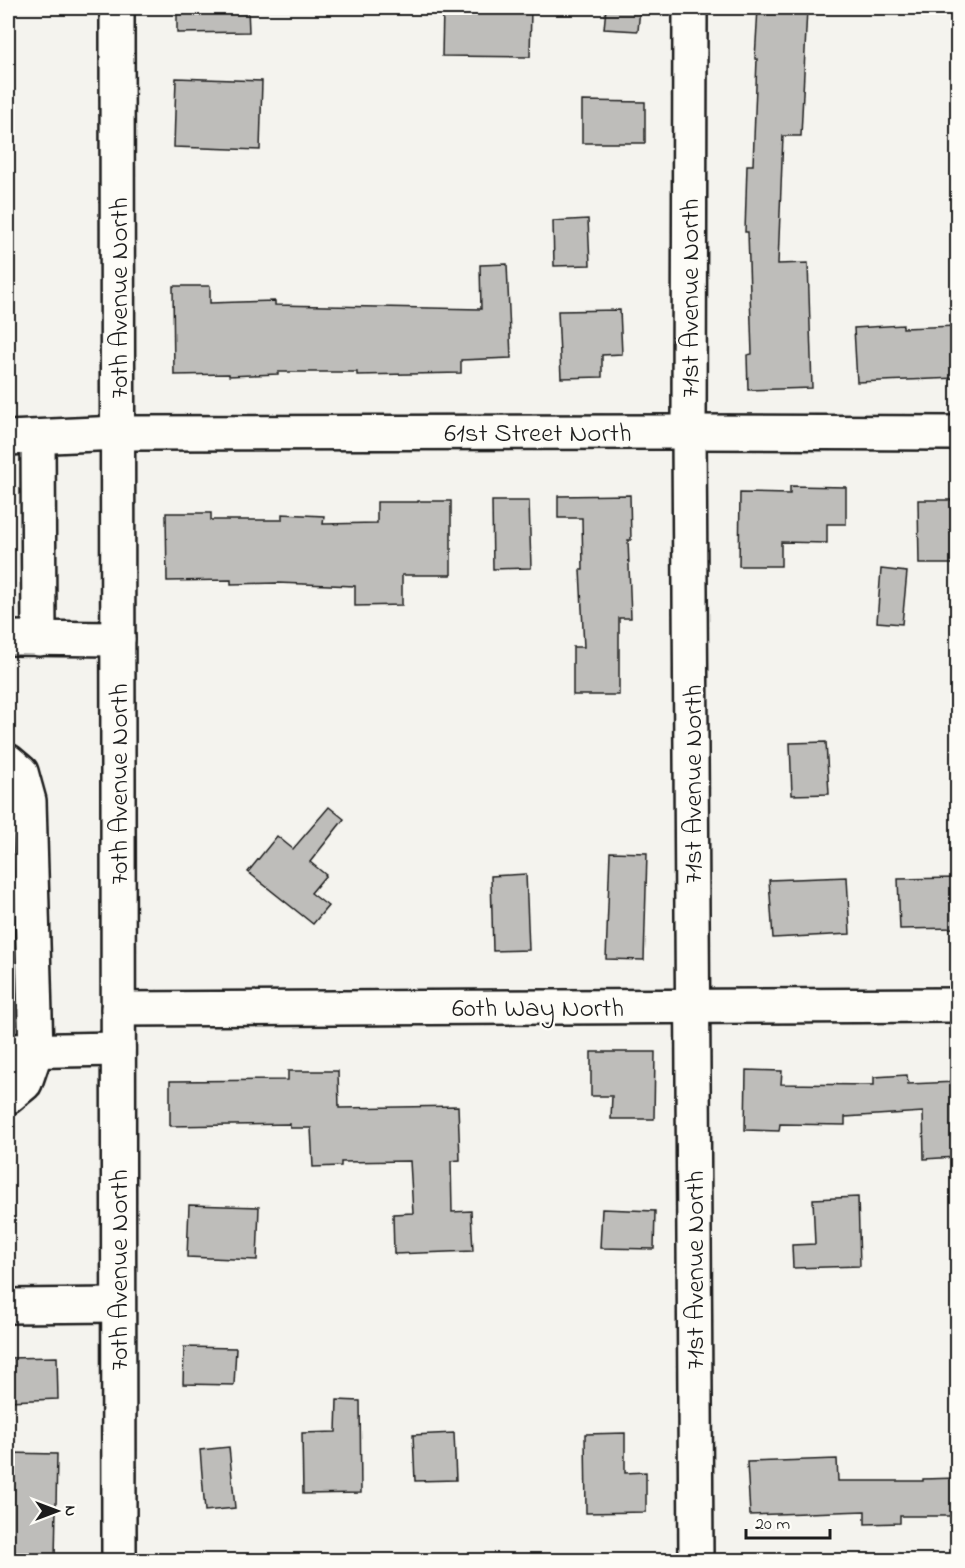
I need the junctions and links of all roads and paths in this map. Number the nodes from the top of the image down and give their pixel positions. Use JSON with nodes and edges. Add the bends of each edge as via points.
{"nodes":[{"id":1,"x":117,"y":8,"type":"edge"},
{"id":2,"x":690,"y":8,"type":"edge"},
{"id":3,"x":689,"y":432,"type":"junction"},
{"id":4,"x":118,"y":433,"type":"junction"},
{"id":5,"x":957,"y":433,"type":"edge"},
{"id":6,"x":23,"y":438,"type":"edge"},
{"id":7,"x":23,"y":638,"type":"edge"},
{"id":8,"x":118,"y":639,"type":"junction"},
{"id":9,"x":8,"y":761,"type":"edge"},
{"id":10,"x":957,"y":1005,"type":"edge"},
{"id":11,"x":693,"y":1006,"type":"junction"},
{"id":12,"x":118,"y":1009,"type":"junction"},
{"id":13,"x":118,"y":1049,"type":"junction"},
{"id":14,"x":22,"y":1051,"type":"edge"},
{"id":15,"x":8,"y":1097,"type":"edge"},
{"id":16,"x":118,"y":1305,"type":"junction"},
{"id":17,"x":8,"y":1306,"type":"edge"},
{"id":18,"x":119,"y":1560,"type":"edge"},
{"id":19,"x":696,"y":1560,"type":"edge"}],
"edges":[{"from":1,"to":4,"type":"street","name":"70th Avenue North"},
{"from":2,"to":3,"type":"street","name":"71st Avenue North"},
{"from":3,"to":4,"type":"street","name":"61st Street North"},
{"from":3,"to":5,"type":"street","name":"61st Street North"},
{"from":3,"to":11,"type":"street","name":"71st Avenue North"},
{"from":4,"to":6,"type":"street","name":"61st Street North"},
{"from":4,"to":8,"type":"street","name":"70th Avenue North"},
{"from":6,"to":7,"type":"street"},
{"from":7,"to":8,"type":"street"},
{"from":8,"to":12,"type":"street","name":"70th Avenue North"},
{"from":9,"to":14,"type":"street","via":[[21,772],[29,801]]},
{"from":10,"to":11,"type":"street","name":"60th Way North"},
{"from":11,"to":12,"type":"street","name":"60th Way North"},
{"from":11,"to":19,"type":"street","name":"71st Avenue North"},
{"from":12,"to":13,"type":"street","name":"70th Avenue North"},
{"from":13,"to":14,"type":"street"},
{"from":13,"to":16,"type":"street","name":"70th Avenue North"},
{"from":14,"to":15,"type":"street","via":[[25,1083]]},
{"from":16,"to":17,"type":"street"},
{"from":16,"to":18,"type":"street","name":"70th Avenue North"}]}
